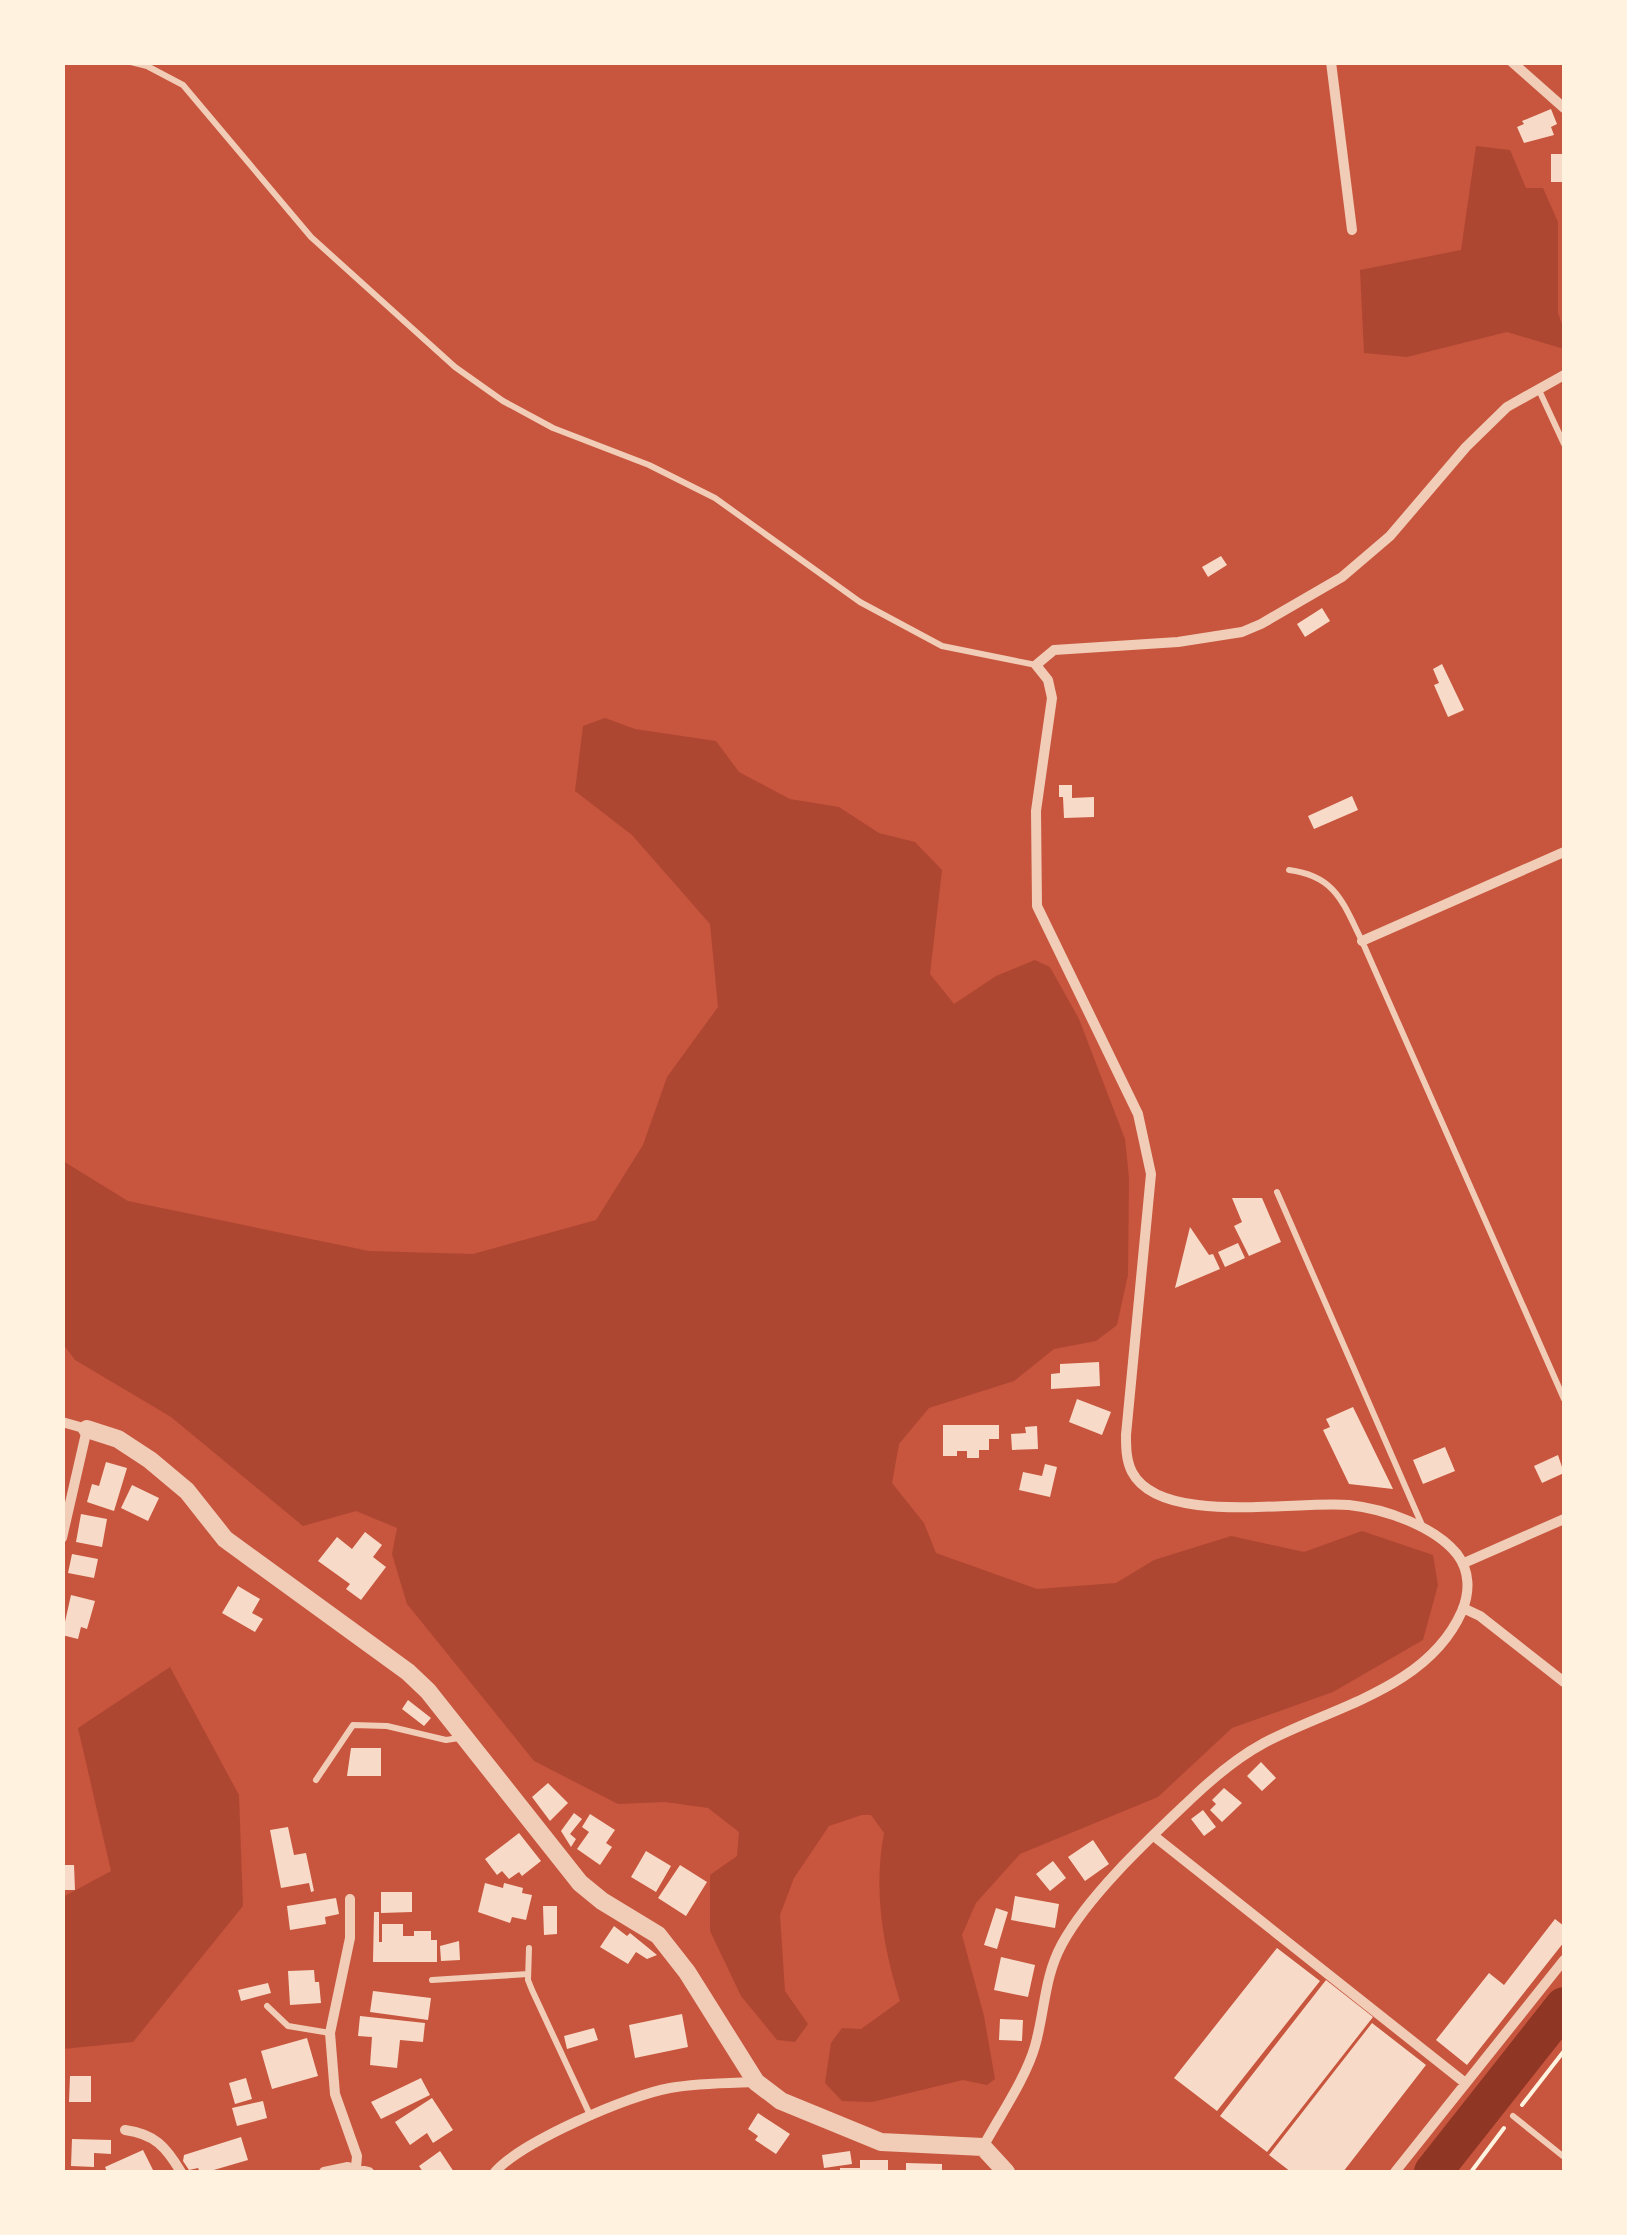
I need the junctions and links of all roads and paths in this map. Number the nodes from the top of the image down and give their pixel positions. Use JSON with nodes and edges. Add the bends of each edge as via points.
{"nodes":[{"id":1,"x":131,"y":62,"type":"edge"},
{"id":2,"x":1330,"y":62,"type":"edge"},
{"id":3,"x":1512,"y":62,"type":"edge"},
{"id":4,"x":1564,"y":108,"type":"edge"},
{"id":5,"x":1352,"y":230,"type":"dead end"},
{"id":6,"x":1564,"y":375,"type":"edge"},
{"id":7,"x":1538,"y":388,"type":"junction"},
{"id":8,"x":1564,"y":444,"type":"edge"},
{"id":9,"x":1036,"y":665,"type":"junction"},
{"id":10,"x":1564,"y":852,"type":"edge"},
{"id":11,"x":1289,"y":870,"type":"dead end"},
{"id":12,"x":1362,"y":941,"type":"junction"},
{"id":13,"x":1277,"y":1192,"type":"dead end"},
{"id":14,"x":1564,"y":1399,"type":"edge"},
{"id":15,"x":62,"y":1422,"type":"edge"},
{"id":16,"x":87,"y":1429,"type":"junction"},
{"id":17,"x":1564,"y":1519,"type":"edge"},
{"id":18,"x":1423,"y":1528,"type":"junction"},
{"id":19,"x":62,"y":1538,"type":"edge"},
{"id":20,"x":1464,"y":1563,"type":"junction"},
{"id":21,"x":1463,"y":1608,"type":"junction"},
{"id":22,"x":1564,"y":1682,"type":"edge"},
{"id":23,"x":462,"y":1736,"type":"junction"},
{"id":24,"x":316,"y":1780,"type":"dead end"},
{"id":25,"x":1154,"y":1836,"type":"junction"},
{"id":26,"x":350,"y":1899,"type":"dead end"},
{"id":27,"x":529,"y":1948,"type":"dead end"},
{"id":28,"x":1564,"y":1960,"type":"edge"},
{"id":29,"x":528,"y":1974,"type":"junction"},
{"id":30,"x":432,"y":1980,"type":"dead end"},
{"id":31,"x":267,"y":2006,"type":"dead end"},
{"id":32,"x":330,"y":2033,"type":"junction"},
{"id":33,"x":756,"y":2082,"type":"junction"},
{"id":34,"x":1464,"y":2082,"type":"junction"},
{"id":35,"x":591,"y":2116,"type":"junction"},
{"id":36,"x":1513,"y":2116,"type":"dead end"},
{"id":37,"x":126,"y":2130,"type":"dead end"},
{"id":38,"x":983,"y":2147,"type":"junction"},
{"id":39,"x":1564,"y":2157,"type":"edge"},
{"id":40,"x":356,"y":2168,"type":"junction"},
{"id":41,"x":181,"y":2172,"type":"edge"},
{"id":42,"x":324,"y":2172,"type":"edge"},
{"id":43,"x":369,"y":2172,"type":"edge"},
{"id":44,"x":495,"y":2172,"type":"edge"},
{"id":45,"x":1006,"y":2172,"type":"edge"},
{"id":46,"x":1395,"y":2172,"type":"edge"}],
"edges":[{"from":1,"to":9,"type":"lane","via":[[183,85],[312,237],[455,367],[503,401],[714,498],[860,602],[942,646]]},
{"from":2,"to":5,"type":"street"},
{"from":3,"to":4,"type":"street"},
{"from":6,"to":7,"type":"street"},
{"from":7,"to":8,"type":"lane"},
{"from":7,"to":9,"type":"street","via":[[1507,407],[1466,448],[1390,536],[1342,577],[1278,615],[1242,632],[1178,642],[1054,650]]},
{"from":9,"to":18,"type":"street","via":[[1052,698],[1036,811],[1037,906],[1138,1114],[1151,1174],[1126,1435],[1132,1474],[1169,1498],[1202,1506],[1352,1505]]},
{"from":10,"to":12,"type":"street"},
{"from":11,"to":12,"type":"lane","via":[[1336,890]]},
{"from":12,"to":14,"type":"lane"},
{"from":13,"to":18,"type":"lane"},
{"from":15,"to":16,"type":"street"},
{"from":16,"to":19,"type":"street"},
{"from":16,"to":23,"type":"street","via":[[150,1460],[187,1491],[225,1540],[408,1672]]},
{"from":17,"to":20,"type":"street"},
{"from":18,"to":20,"type":"street"},
{"from":20,"to":21,"type":"street"},
{"from":21,"to":22,"type":"street"},
{"from":21,"to":25,"type":"street","via":[[1450,1632],[1394,1681],[1242,1756]]},
{"from":23,"to":24,"type":"lane","via":[[446,1740],[387,1726],[353,1726]]},
{"from":23,"to":33,"type":"street","via":[[580,1883],[658,1935]]},
{"from":25,"to":34,"type":"street"},
{"from":25,"to":38,"type":"street","via":[[1062,1943],[1048,1973],[1034,2049]]},
{"from":26,"to":32,"type":"street","via":[[350,1938]]},
{"from":27,"to":29,"type":"lane"},
{"from":28,"to":34,"type":"street"},
{"from":29,"to":30,"type":"lane"},
{"from":29,"to":35,"type":"lane"},
{"from":31,"to":32,"type":"lane","via":[[288,2026]]},
{"from":32,"to":40,"type":"street","via":[[335,2094]]},
{"from":33,"to":35,"type":"street","via":[[671,2088]]},
{"from":33,"to":38,"type":"street","via":[[781,2101],[881,2142]]},
{"from":34,"to":46,"type":"street"},
{"from":35,"to":44,"type":"street","via":[[509,2158]]},
{"from":36,"to":39,"type":"lane"},
{"from":37,"to":41,"type":"street","via":[[157,2139]]},
{"from":38,"to":45,"type":"street"},
{"from":40,"to":42,"type":"street"},
{"from":40,"to":43,"type":"street"}]}
